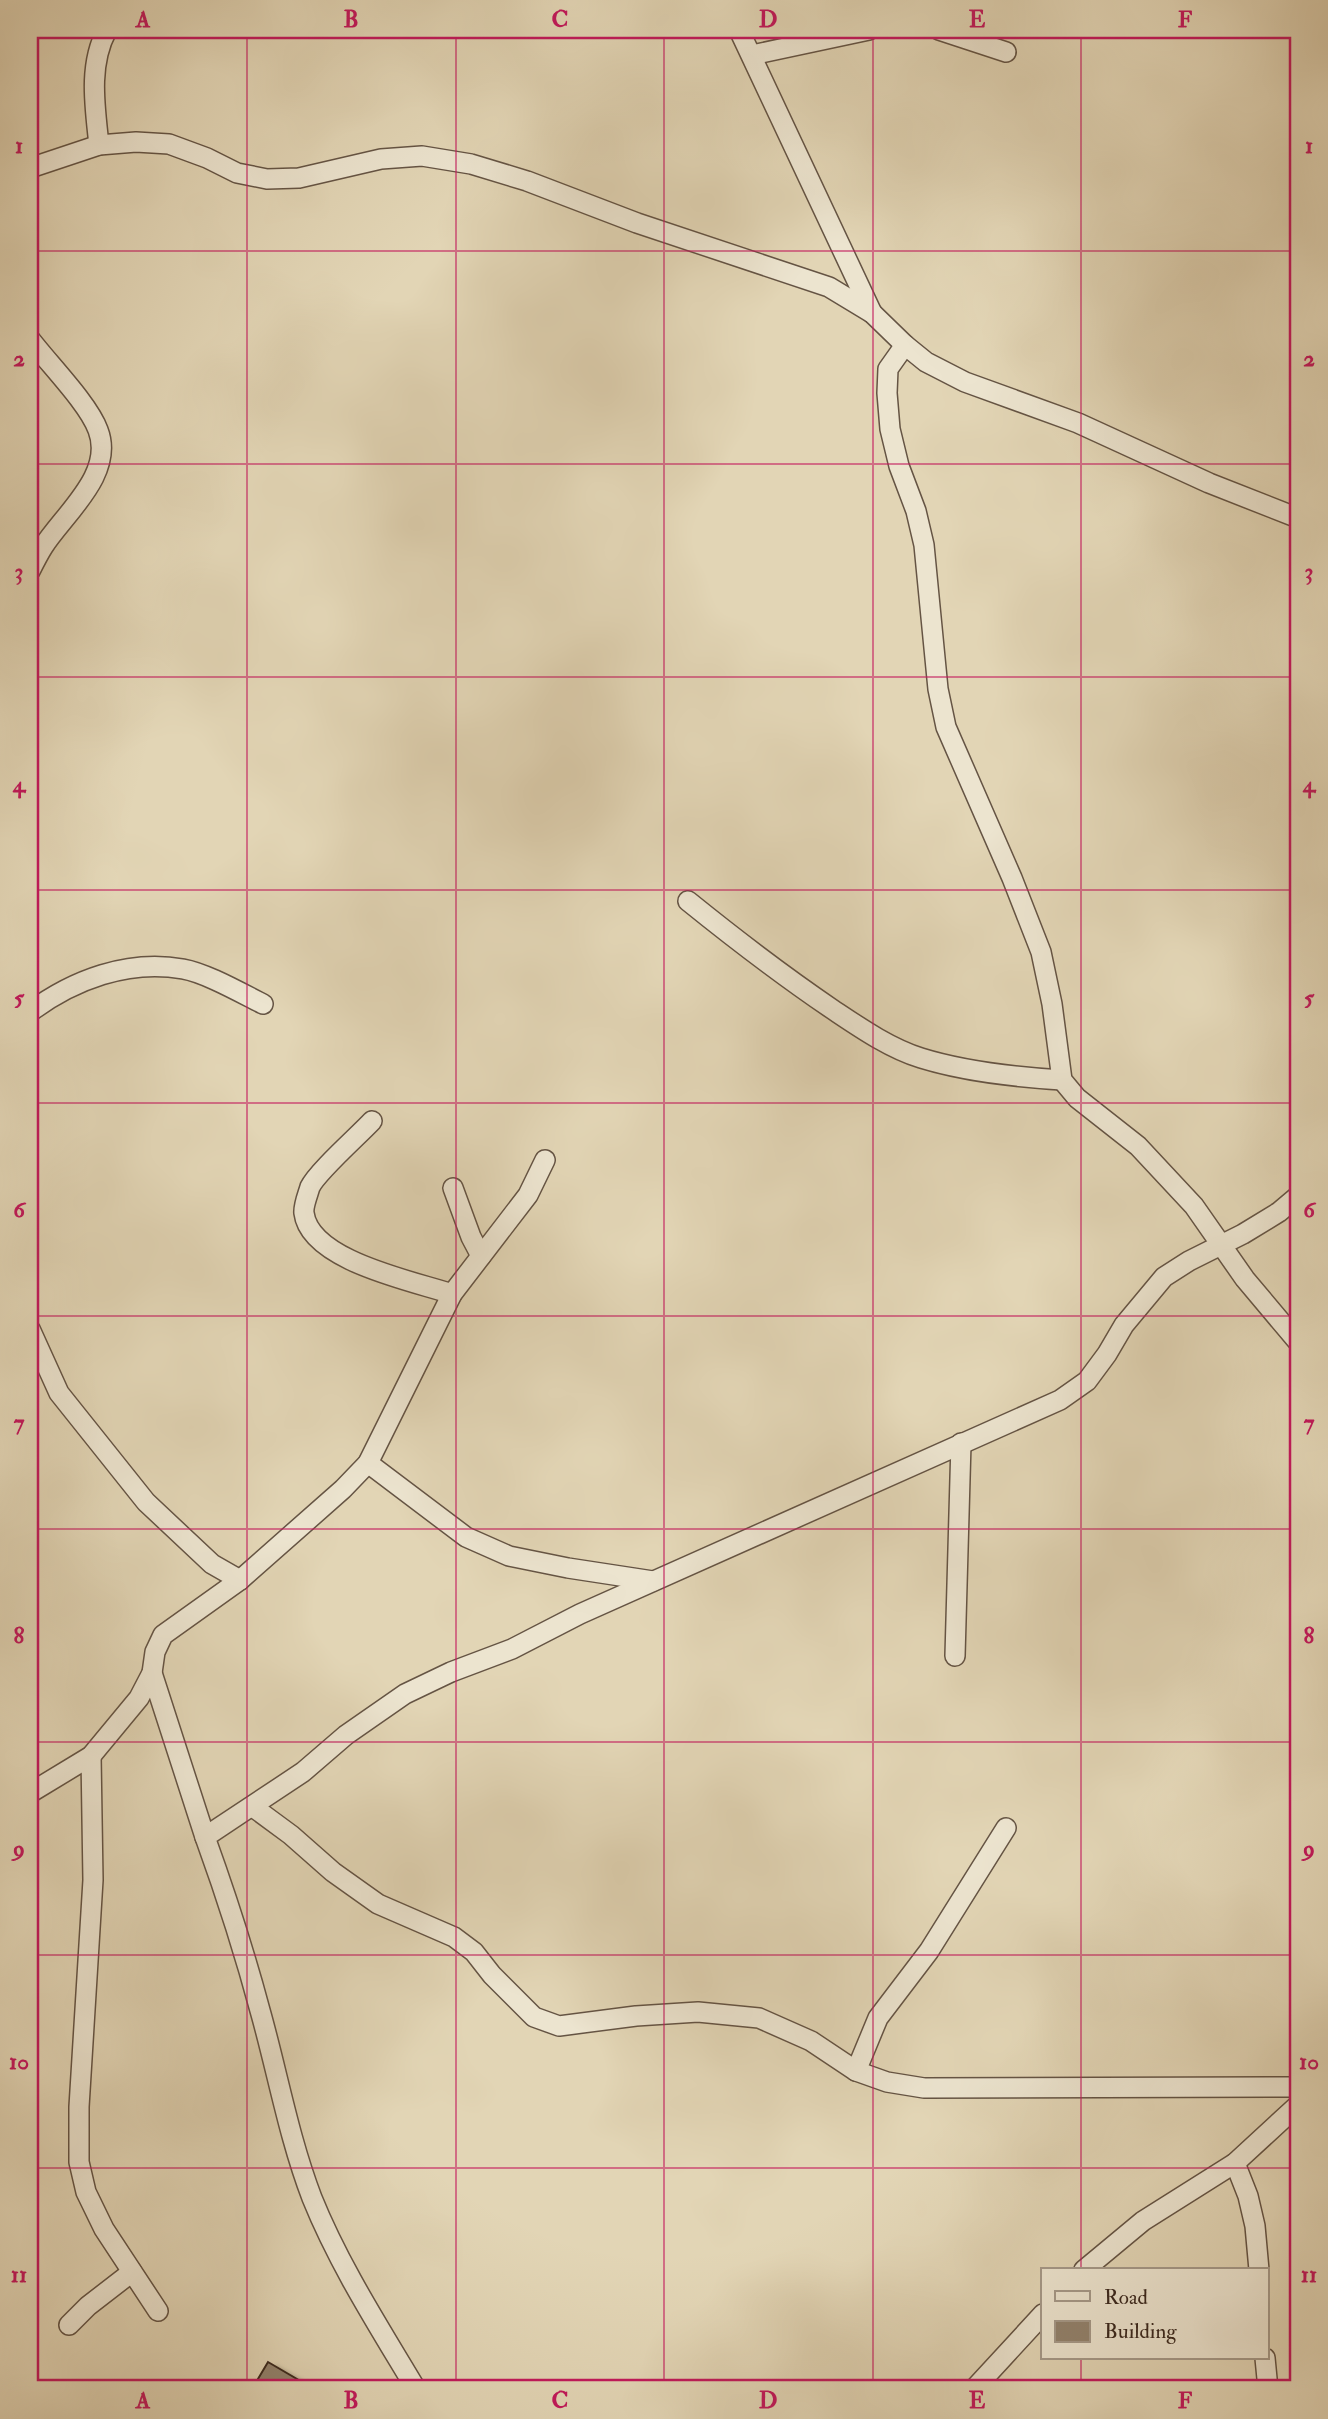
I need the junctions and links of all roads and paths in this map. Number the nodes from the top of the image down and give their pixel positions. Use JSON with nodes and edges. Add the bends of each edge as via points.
{"nodes":[{"id":1,"x":107,"y":30,"type":"edge"},
{"id":2,"x":740,"y":30,"type":"edge"},
{"id":3,"x":869,"y":30,"type":"edge"},
{"id":4,"x":939,"y":30,"type":"edge"},
{"id":5,"x":1006,"y":52,"type":"dead end"},
{"id":6,"x":752,"y":55,"type":"junction"},
{"id":7,"x":99,"y":145,"type":"junction"},
{"id":8,"x":30,"y":168,"type":"edge"},
{"id":9,"x":872,"y":313,"type":"junction"},
{"id":10,"x":30,"y":338,"type":"edge"},
{"id":11,"x":905,"y":345,"type":"junction"},
{"id":12,"x":1298,"y":518,"type":"edge"},
{"id":13,"x":30,"y":571,"type":"edge"},
{"id":14,"x":688,"y":901,"type":"dead end"},
{"id":15,"x":263,"y":1004,"type":"dead end"},
{"id":16,"x":30,"y":1012,"type":"edge"},
{"id":17,"x":1062,"y":1080,"type":"junction"},
{"id":18,"x":372,"y":1121,"type":"dead end"},
{"id":19,"x":545,"y":1160,"type":"dead end"},
{"id":20,"x":453,"y":1188,"type":"dead end"},
{"id":21,"x":1298,"y":1196,"type":"edge"},
{"id":22,"x":1220,"y":1246,"type":"junction"},
{"id":23,"x":481,"y":1256,"type":"junction"},
{"id":24,"x":452,"y":1294,"type":"junction"},
{"id":25,"x":30,"y":1329,"type":"edge"},
{"id":26,"x":1298,"y":1342,"type":"edge"},
{"id":27,"x":961,"y":1443,"type":"junction"},
{"id":28,"x":368,"y":1463,"type":"junction"},
{"id":29,"x":240,"y":1580,"type":"junction"},
{"id":30,"x":654,"y":1581,"type":"junction"},
{"id":31,"x":955,"y":1656,"type":"dead end"},
{"id":32,"x":152,"y":1673,"type":"junction"},
{"id":33,"x":91,"y":1756,"type":"junction"},
{"id":34,"x":30,"y":1793,"type":"edge"},
{"id":35,"x":253,"y":1807,"type":"junction"},
{"id":36,"x":1006,"y":1828,"type":"dead end"},
{"id":37,"x":205,"y":1837,"type":"junction"},
{"id":38,"x":856,"y":2071,"type":"junction"},
{"id":39,"x":1298,"y":2087,"type":"edge"},
{"id":40,"x":1298,"y":2105,"type":"edge"},
{"id":41,"x":1235,"y":2163,"type":"junction"},
{"id":42,"x":1086,"y":2268,"type":"edge"},
{"id":43,"x":1259,"y":2268,"type":"edge"},
{"id":44,"x":132,"y":2272,"type":"junction"},
{"id":45,"x":158,"y":2311,"type":"dead end"},
{"id":46,"x":1041,"y":2316,"type":"edge"},
{"id":47,"x":69,"y":2325,"type":"dead end"},
{"id":48,"x":1265,"y":2360,"type":"edge"},
{"id":49,"x":416,"y":2389,"type":"edge"},
{"id":50,"x":974,"y":2389,"type":"edge"},
{"id":51,"x":1268,"y":2389,"type":"edge"}],
"edges":[{"from":1,"to":7,"type":"street","via":[[95,64]]},
{"from":2,"to":6,"type":"street"},
{"from":3,"to":6,"type":"street"},
{"from":4,"to":5,"type":"street"},
{"from":6,"to":9,"type":"street"},
{"from":7,"to":8,"type":"street"},
{"from":7,"to":9,"type":"street","via":[[169,144],[237,173],[267,179],[299,178],[381,159],[422,156],[471,164],[829,287]]},
{"from":9,"to":11,"type":"street"},
{"from":10,"to":13,"type":"street","via":[[86,410],[102,446],[93,480]]},
{"from":11,"to":12,"type":"street","via":[[965,382],[1078,423]]},
{"from":11,"to":17,"type":"street","via":[[888,369],[889,416],[924,545],[940,701],[946,727],[1041,952]]},
{"from":14,"to":17,"type":"street","via":[[776,971],[864,1030],[919,1058]]},
{"from":15,"to":16,"type":"street","via":[[184,969],[141,967],[106,972]]},
{"from":17,"to":22,"type":"street","via":[[1077,1098],[1138,1146],[1195,1206]]},
{"from":18,"to":24,"type":"street","via":[[311,1185],[303,1212],[312,1234],[334,1252]]},
{"from":19,"to":23,"type":"street","via":[[528,1195]]},
{"from":20,"to":23,"type":"street"},
{"from":21,"to":22,"type":"street"},
{"from":22,"to":26,"type":"street"},
{"from":22,"to":27,"type":"street","via":[[1164,1277],[1124,1325],[1087,1381],[1060,1400]]},
{"from":23,"to":24,"type":"street"},
{"from":24,"to":28,"type":"street"},
{"from":25,"to":29,"type":"street","via":[[59,1392],[146,1502],[212,1564]]},
{"from":27,"to":30,"type":"street"},
{"from":27,"to":31,"type":"street"},
{"from":28,"to":29,"type":"street"},
{"from":28,"to":30,"type":"street","via":[[466,1537],[509,1556]]},
{"from":29,"to":32,"type":"street","via":[[163,1635]]},
{"from":30,"to":35,"type":"street","via":[[405,1694]]},
{"from":32,"to":33,"type":"street","via":[[139,1698]]},
{"from":32,"to":37,"type":"street"},
{"from":33,"to":34,"type":"street"},
{"from":33,"to":44,"type":"street","via":[[93,1880],[79,2162],[86,2192]]},
{"from":35,"to":37,"type":"street"},
{"from":35,"to":38,"type":"street","via":[[378,1904],[454,1937],[474,1952],[534,2017],[559,2026],[698,2012],[759,2018],[811,2041]]},
{"from":36,"to":38,"type":"street","via":[[929,1951],[878,2018]]},
{"from":37,"to":49,"type":"street","via":[[232,1912],[313,2200],[339,2257]]},
{"from":38,"to":39,"type":"street","via":[[924,2088]]},
{"from":40,"to":41,"type":"street"},
{"from":41,"to":42,"type":"street","via":[[1143,2221]]},
{"from":41,"to":43,"type":"street","via":[[1255,2226]]},
{"from":44,"to":45,"type":"street"},
{"from":44,"to":47,"type":"street"},
{"from":46,"to":50,"type":"street"},
{"from":48,"to":51,"type":"street"}]}
